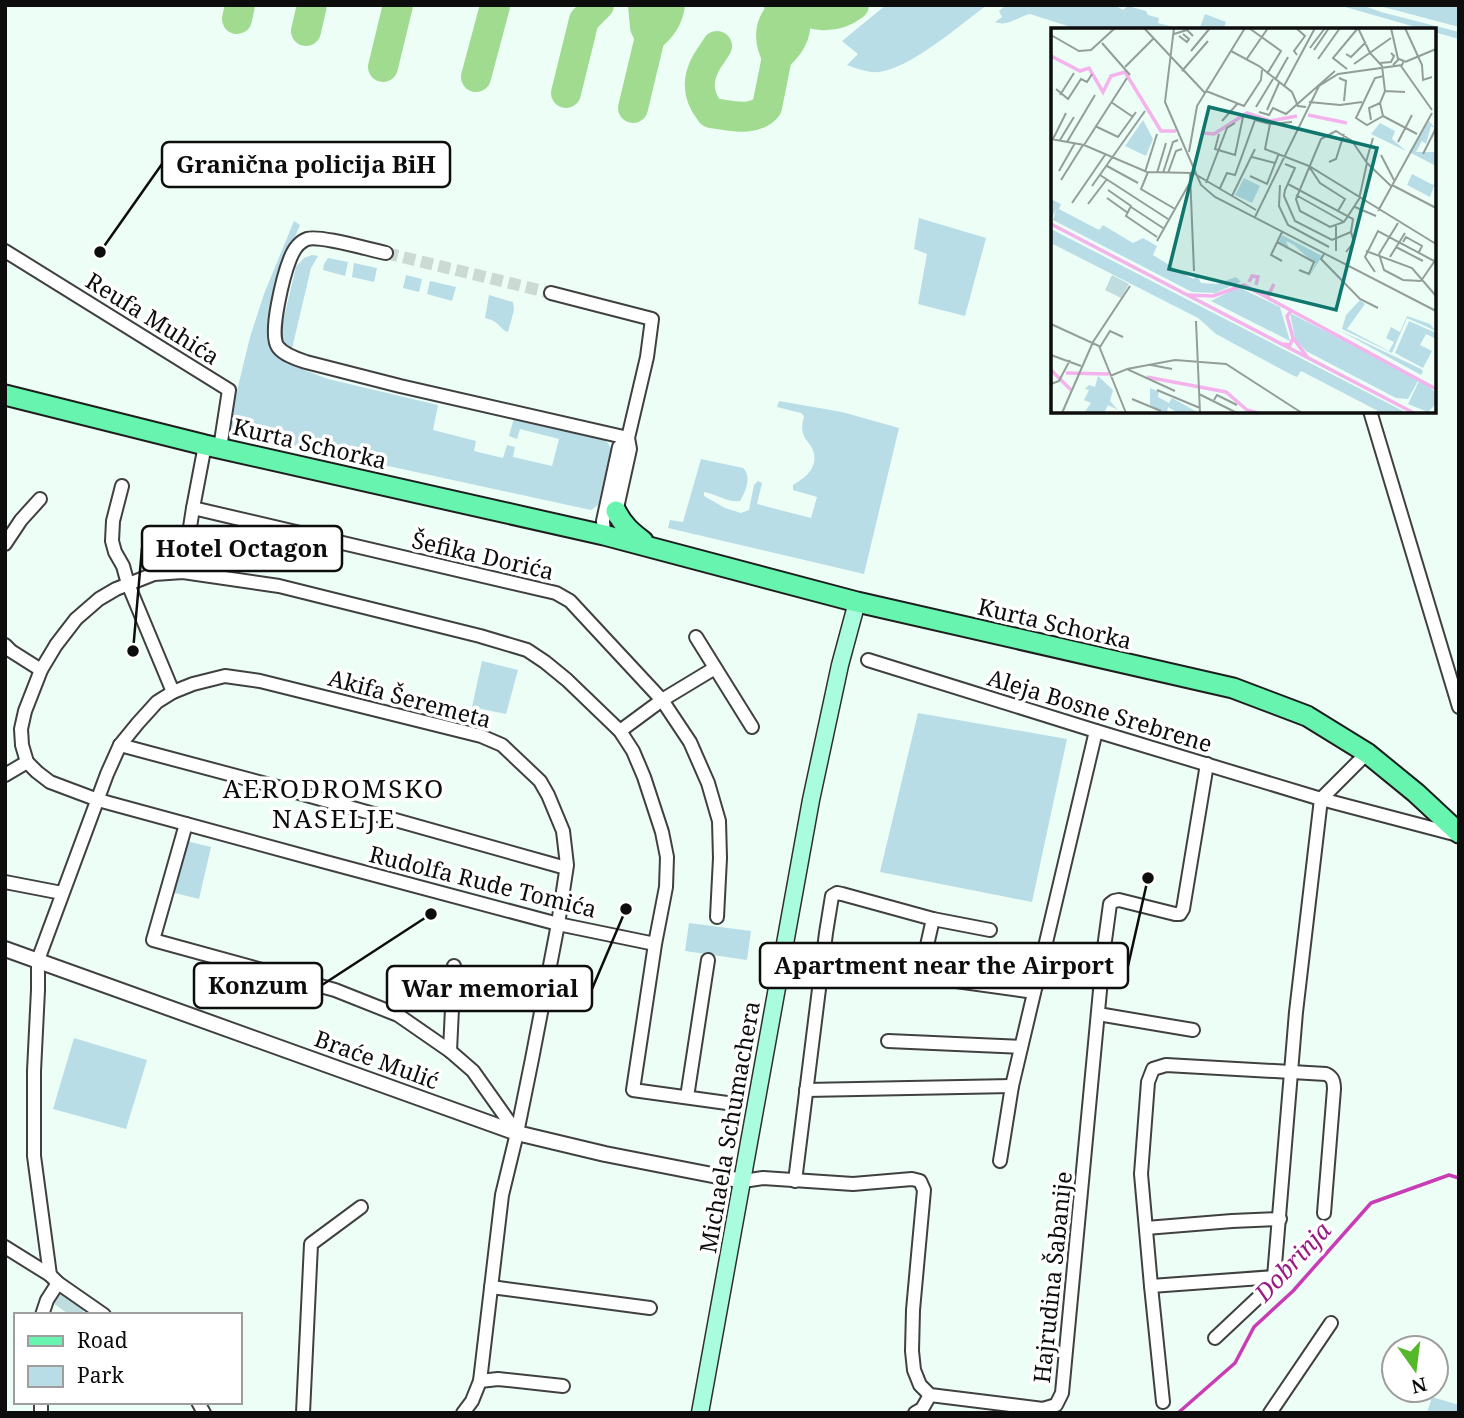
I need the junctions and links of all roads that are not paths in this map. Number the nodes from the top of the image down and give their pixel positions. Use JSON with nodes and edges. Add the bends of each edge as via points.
{"nodes":[{"id":1,"x":5,"y":251,"type":"edge"},
{"id":2,"x":386,"y":253,"type":"tunnel mouth"},
{"id":3,"x":551,"y":293,"type":"tunnel mouth"},
{"id":4,"x":5,"y":395,"type":"edge"},
{"id":5,"x":1371,"y":413,"type":"edge"},
{"id":6,"x":628,"y":438,"type":"junction"},
{"id":7,"x":212,"y":447,"type":"junction"},
{"id":8,"x":122,"y":486,"type":"dead end"},
{"id":9,"x":40,"y":499,"type":"dead end"},
{"id":10,"x":193,"y":508,"type":"junction"},
{"id":11,"x":611,"y":510,"type":"junction"},
{"id":12,"x":595,"y":533,"type":"junction"},
{"id":13,"x":5,"y":544,"type":"edge"},
{"id":14,"x":653,"y":548,"type":"junction"},
{"id":15,"x":183,"y":572,"type":"junction"},
{"id":16,"x":128,"y":584,"type":"junction"},
{"id":17,"x":857,"y":603,"type":"junction"},
{"id":18,"x":696,"y":637,"type":"dead end"},
{"id":19,"x":5,"y":645,"type":"edge"},
{"id":20,"x":868,"y":660,"type":"dead end"},
{"id":21,"x":715,"y":668,"type":"junction"},
{"id":22,"x":41,"y":670,"type":"junction"},
{"id":23,"x":173,"y":692,"type":"junction"},
{"id":24,"x":662,"y":700,"type":"junction"},
{"id":25,"x":1459,"y":706,"type":"edge"},
{"id":26,"x":752,"y":727,"type":"dead end"},
{"id":27,"x":620,"y":731,"type":"junction"},
{"id":28,"x":1096,"y":731,"type":"junction"},
{"id":29,"x":120,"y":745,"type":"junction"},
{"id":30,"x":1367,"y":753,"type":"junction"},
{"id":31,"x":27,"y":762,"type":"junction"},
{"id":32,"x":1206,"y":764,"type":"junction"},
{"id":33,"x":5,"y":775,"type":"edge"},
{"id":34,"x":1321,"y":799,"type":"junction"},
{"id":35,"x":98,"y":800,"type":"junction"},
{"id":36,"x":186,"y":824,"type":"junction"},
{"id":37,"x":1459,"y":834,"type":"edge"},
{"id":38,"x":566,"y":867,"type":"junction"},
{"id":39,"x":5,"y":882,"type":"edge"},
{"id":40,"x":62,"y":892,"type":"junction"},
{"id":41,"x":718,"y":917,"type":"dead end"},
{"id":42,"x":933,"y":919,"type":"junction"},
{"id":43,"x":558,"y":924,"type":"junction"},
{"id":44,"x":990,"y":930,"type":"dead end"},
{"id":45,"x":656,"y":944,"type":"junction"},
{"id":46,"x":5,"y":949,"type":"edge"},
{"id":47,"x":38,"y":960,"type":"junction"},
{"id":48,"x":708,"y":960,"type":"dead end"},
{"id":49,"x":454,"y":966,"type":"dead end"},
{"id":50,"x":884,"y":971,"type":"dead end"},
{"id":51,"x":920,"y":976,"type":"junction"},
{"id":52,"x":1034,"y":992,"type":"junction"},
{"id":53,"x":1098,"y":1014,"type":"junction"},
{"id":54,"x":1193,"y":1030,"type":"dead end"},
{"id":55,"x":888,"y":1041,"type":"dead end"},
{"id":56,"x":1021,"y":1047,"type":"junction"},
{"id":57,"x":450,"y":1051,"type":"junction"},
{"id":58,"x":1291,"y":1072,"type":"junction"},
{"id":59,"x":1012,"y":1086,"type":"junction"},
{"id":60,"x":806,"y":1090,"type":"junction"},
{"id":61,"x":687,"y":1097,"type":"junction"},
{"id":62,"x":727,"y":1103,"type":"dead end"},
{"id":63,"x":517,"y":1133,"type":"junction"},
{"id":64,"x":1000,"y":1161,"type":"dead end"},
{"id":65,"x":743,"y":1181,"type":"junction"},
{"id":66,"x":795,"y":1181,"type":"junction"},
{"id":67,"x":361,"y":1207,"type":"dead end"},
{"id":68,"x":1324,"y":1213,"type":"dead end"},
{"id":69,"x":1280,"y":1219,"type":"junction"},
{"id":70,"x":1146,"y":1228,"type":"junction"},
{"id":71,"x":5,"y":1247,"type":"edge"},
{"id":72,"x":1274,"y":1277,"type":"junction"},
{"id":73,"x":54,"y":1279,"type":"junction"},
{"id":74,"x":1151,"y":1286,"type":"junction"},
{"id":75,"x":491,"y":1287,"type":"junction"},
{"id":76,"x":650,"y":1308,"type":"dead end"},
{"id":77,"x":43,"y":1313,"type":"edge"},
{"id":78,"x":101,"y":1313,"type":"edge"},
{"id":79,"x":1331,"y":1323,"type":"dead end"},
{"id":80,"x":1215,"y":1338,"type":"dead end"},
{"id":81,"x":480,"y":1381,"type":"junction"},
{"id":82,"x":563,"y":1386,"type":"dead end"},
{"id":83,"x":930,"y":1395,"type":"junction"},
{"id":84,"x":1163,"y":1402,"type":"dead end"},
{"id":85,"x":303,"y":1413,"type":"edge"},
{"id":86,"x":463,"y":1413,"type":"edge"},
{"id":87,"x":700,"y":1413,"type":"edge"},
{"id":88,"x":915,"y":1413,"type":"edge"},
{"id":89,"x":1270,"y":1413,"type":"edge"}],
"edges":[{"from":1,"to":7,"type":"street","name":"Reufa Muhića","via":[[229,390]]},
{"from":2,"to":6,"type":"street","via":[[322,239],[301,243],[290,257],[279,300],[274,326],[278,349],[333,369]]},
{"from":3,"to":6,"type":"street","via":[[652,319]]},
{"from":4,"to":7,"type":"main road","name":"Kurta Schorka"},
{"from":5,"to":25,"type":"street"},
{"from":6,"to":11,"type":"street","via":[[619,447]]},
{"from":7,"to":10,"type":"street"},
{"from":7,"to":12,"type":"main road","name":"Kurta Schorka"},
{"from":8,"to":16,"type":"street","via":[[112,541]]},
{"from":9,"to":13,"type":"street"},
{"from":10,"to":15,"type":"street"},
{"from":10,"to":24,"type":"street","name":"Šefika Dorića","via":[[555,593],[570,601]]},
{"from":11,"to":12,"type":"main road"},
{"from":11,"to":14,"type":"main road","via":[[627,530]]},
{"from":12,"to":14,"type":"main road","name":"Kurta Schorka"},
{"from":14,"to":17,"type":"main road","name":"Kurta Schorka"},
{"from":15,"to":16,"type":"street","via":[[154,574]]},
{"from":15,"to":27,"type":"street","via":[[279,586],[527,650],[567,680]]},
{"from":16,"to":22,"type":"street","via":[[99,599],[76,619]]},
{"from":16,"to":23,"type":"street"},
{"from":17,"to":30,"type":"main road","name":"Kurta Schorka","via":[[1233,688],[1307,716]]},
{"from":17,"to":65,"type":"main road","name":"Michaela Schumachera","via":[[811,800]]},
{"from":18,"to":21,"type":"street"},
{"from":19,"to":22,"type":"street"},
{"from":20,"to":28,"type":"street","name":"Aleja Bosne Srebrene"},
{"from":21,"to":24,"type":"street"},
{"from":21,"to":26,"type":"street"},
{"from":22,"to":31,"type":"street","via":[[21,729]]},
{"from":23,"to":29,"type":"street","name":"Akifa Šeremeta","via":[[157,702]]},
{"from":23,"to":38,"type":"street","name":"Akifa Šeremeta","via":[[225,676],[260,681],[502,745],[548,794],[563,831]]},
{"from":24,"to":27,"type":"street"},
{"from":24,"to":41,"type":"street","name":"Šefika Dorića","via":[[690,742],[715,803],[720,859]]},
{"from":27,"to":45,"type":"street","via":[[644,777],[667,857]]},
{"from":28,"to":32,"type":"street","name":"Aleja Bosne Srebrene"},
{"from":28,"to":52,"type":"street"},
{"from":29,"to":35,"type":"street","name":"Akifa Šeremeta"},
{"from":29,"to":38,"type":"street"},
{"from":30,"to":34,"type":"street"},
{"from":30,"to":37,"type":"main road","name":"Kurta Schorka"},
{"from":31,"to":33,"type":"street"},
{"from":31,"to":35,"type":"street","name":"Rudolfa Rude Tomića","via":[[50,782]]},
{"from":32,"to":34,"type":"street","name":"Aleja Bosne Srebrene"},
{"from":32,"to":53,"type":"street","name":"Hajrudina Šabanije","via":[[1183,909],[1175,914],[1112,902]]},
{"from":34,"to":37,"type":"street","name":"Aleja Bosne Srebrene"},
{"from":34,"to":58,"type":"street"},
{"from":35,"to":36,"type":"street","name":"Rudolfa Rude Tomića"},
{"from":35,"to":40,"type":"street","name":"Akifa Šeremeta"},
{"from":36,"to":43,"type":"street","name":"Rudolfa Rude Tomića"},
{"from":36,"to":57,"type":"street","via":[[153,940],[335,990],[398,1014]]},
{"from":38,"to":43,"type":"street","name":"Akifa Šeremeta"},
{"from":39,"to":40,"type":"street"},
{"from":40,"to":47,"type":"street","name":"Akifa Šeremeta"},
{"from":42,"to":44,"type":"street"},
{"from":42,"to":51,"type":"street"},
{"from":42,"to":60,"type":"street","via":[[842,894],[832,896]]},
{"from":43,"to":45,"type":"street","name":"Rudolfa Rude Tomića"},
{"from":43,"to":63,"type":"street","name":"Akifa Šeremeta"},
{"from":45,"to":61,"type":"street","via":[[633,1090]]},
{"from":46,"to":47,"type":"street","name":"Braće Mulić"},
{"from":47,"to":63,"type":"street","name":"Braće Mulić"},
{"from":47,"to":73,"type":"street","name":"Akifa Šeremeta","via":[[34,1156]]},
{"from":48,"to":61,"type":"street"},
{"from":49,"to":57,"type":"street"},
{"from":50,"to":51,"type":"street"},
{"from":51,"to":52,"type":"street"},
{"from":52,"to":56,"type":"street"},
{"from":53,"to":54,"type":"street"},
{"from":53,"to":83,"type":"street","name":"Hajrudina Šabanije","via":[[1060,1400],[1043,1409]]},
{"from":55,"to":56,"type":"street"},
{"from":56,"to":59,"type":"street"},
{"from":57,"to":63,"type":"street","via":[[473,1071]]},
{"from":58,"to":68,"type":"street","via":[[1326,1074],[1334,1083]]},
{"from":58,"to":69,"type":"street"},
{"from":58,"to":70,"type":"street","via":[[1166,1065],[1153,1069],[1141,1174]]},
{"from":59,"to":60,"type":"street"},
{"from":59,"to":64,"type":"street"},
{"from":60,"to":66,"type":"street"},
{"from":61,"to":62,"type":"street"},
{"from":63,"to":65,"type":"street","name":"Braće Mulić"},
{"from":63,"to":75,"type":"street","name":"Akifa Šeremeta","via":[[502,1195]]},
{"from":65,"to":66,"type":"street"},
{"from":65,"to":87,"type":"main road","name":"Michaela Schumachera"},
{"from":66,"to":83,"type":"street","via":[[853,1184],[912,1179],[923,1184],[912,1351],[920,1385]]},
{"from":67,"to":85,"type":"street","via":[[312,1244]]},
{"from":69,"to":70,"type":"street"},
{"from":69,"to":72,"type":"street"},
{"from":70,"to":74,"type":"street"},
{"from":71,"to":73,"type":"street"},
{"from":72,"to":74,"type":"street"},
{"from":72,"to":80,"type":"street"},
{"from":73,"to":77,"type":"street"},
{"from":73,"to":78,"type":"street"},
{"from":74,"to":84,"type":"street"},
{"from":75,"to":76,"type":"street"},
{"from":75,"to":81,"type":"street","name":"Akifa Šeremeta"},
{"from":79,"to":89,"type":"street"},
{"from":81,"to":82,"type":"street"},
{"from":81,"to":86,"type":"street"},
{"from":83,"to":88,"type":"street"}]}
